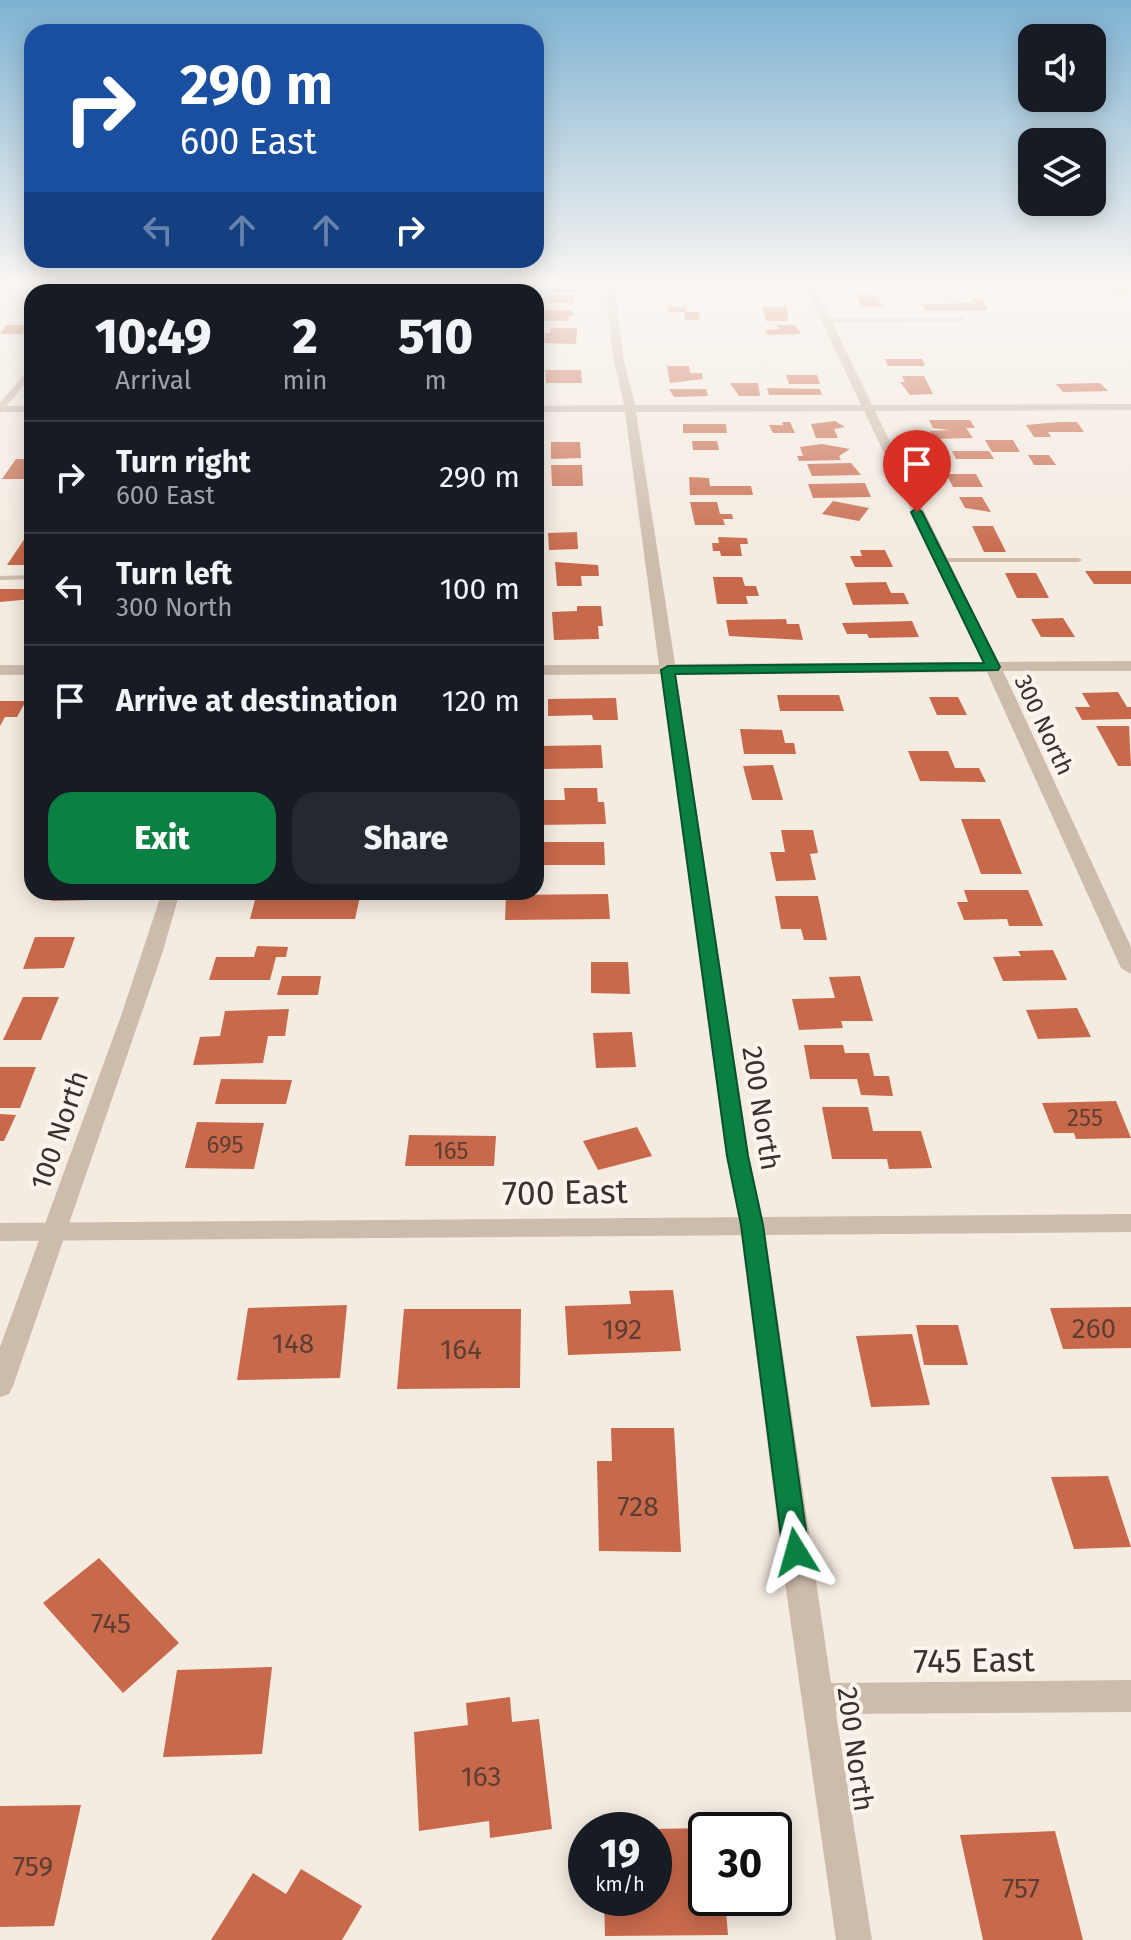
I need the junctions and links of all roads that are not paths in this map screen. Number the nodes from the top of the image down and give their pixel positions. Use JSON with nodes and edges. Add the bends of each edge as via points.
{"nodes":[{"id":1,"x":622,"y":376,"type":"edge"},
{"id":2,"x":853,"y":376,"type":"edge"},
{"id":3,"x":24,"y":378,"type":"edge"},
{"id":4,"x":869,"y":407,"type":"junction"},
{"id":5,"x":1131,"y":407,"type":"edge"},
{"id":6,"x":24,"y":409,"type":"edge"},
{"id":7,"x":544,"y":409,"type":"edge"},
{"id":8,"x":630,"y":409,"type":"junction"},
{"id":9,"x":0,"y":410,"type":"edge"},
{"id":10,"x":939,"y":560,"type":"junction"},
{"id":11,"x":1078,"y":560,"type":"dead end"},
{"id":12,"x":24,"y":577,"type":"edge"},
{"id":13,"x":0,"y":578,"type":"edge"},
{"id":14,"x":1131,"y":666,"type":"edge"},
{"id":15,"x":993,"y":667,"type":"junction"},
{"id":16,"x":0,"y":670,"type":"edge"},
{"id":17,"x":24,"y":670,"type":"edge"},
{"id":18,"x":544,"y":670,"type":"edge"},
{"id":19,"x":668,"y":670,"type":"junction"},
{"id":20,"x":168,"y":900,"type":"edge"},
{"id":21,"x":1131,"y":968,"type":"edge"},
{"id":22,"x":1131,"y":1223,"type":"edge"},
{"id":23,"x":752,"y":1225,"type":"junction"},
{"id":24,"x":53,"y":1231,"type":"junction"},
{"id":25,"x":0,"y":1232,"type":"edge"},
{"id":26,"x":0,"y":1386,"type":"edge"},
{"id":27,"x":1131,"y":1696,"type":"edge"},
{"id":28,"x":818,"y":1699,"type":"junction"},
{"id":29,"x":854,"y":1940,"type":"edge"}],
"edges":[{"from":1,"to":8,"type":"street","name":"200 North"},
{"from":2,"to":4,"type":"street","name":"300 North"},
{"from":3,"to":9,"type":"street"},
{"from":4,"to":5,"type":"street"},
{"from":4,"to":8,"type":"street"},
{"from":4,"to":10,"type":"street","name":"300 North"},
{"from":6,"to":9,"type":"street"},
{"from":7,"to":8,"type":"street"},
{"from":8,"to":19,"type":"street","name":"200 North"},
{"from":10,"to":11,"type":"lane"},
{"from":10,"to":15,"type":"street","name":"300 North"},
{"from":12,"to":13,"type":"lane"},
{"from":14,"to":15,"type":"street"},
{"from":15,"to":19,"type":"street"},
{"from":15,"to":21,"type":"street","name":"300 North"},
{"from":16,"to":17,"type":"street"},
{"from":18,"to":19,"type":"street"},
{"from":19,"to":23,"type":"street","name":"200 North"},
{"from":20,"to":24,"type":"street","name":"100 North"},
{"from":22,"to":23,"type":"street","name":"700 East"},
{"from":23,"to":24,"type":"street","name":"700 East"},
{"from":23,"to":28,"type":"street","name":"200 North"},
{"from":24,"to":25,"type":"street","name":"700 East"},
{"from":24,"to":26,"type":"street","name":"100 North"},
{"from":27,"to":28,"type":"street","name":"745 East"},
{"from":28,"to":29,"type":"street","name":"200 North"}]}
